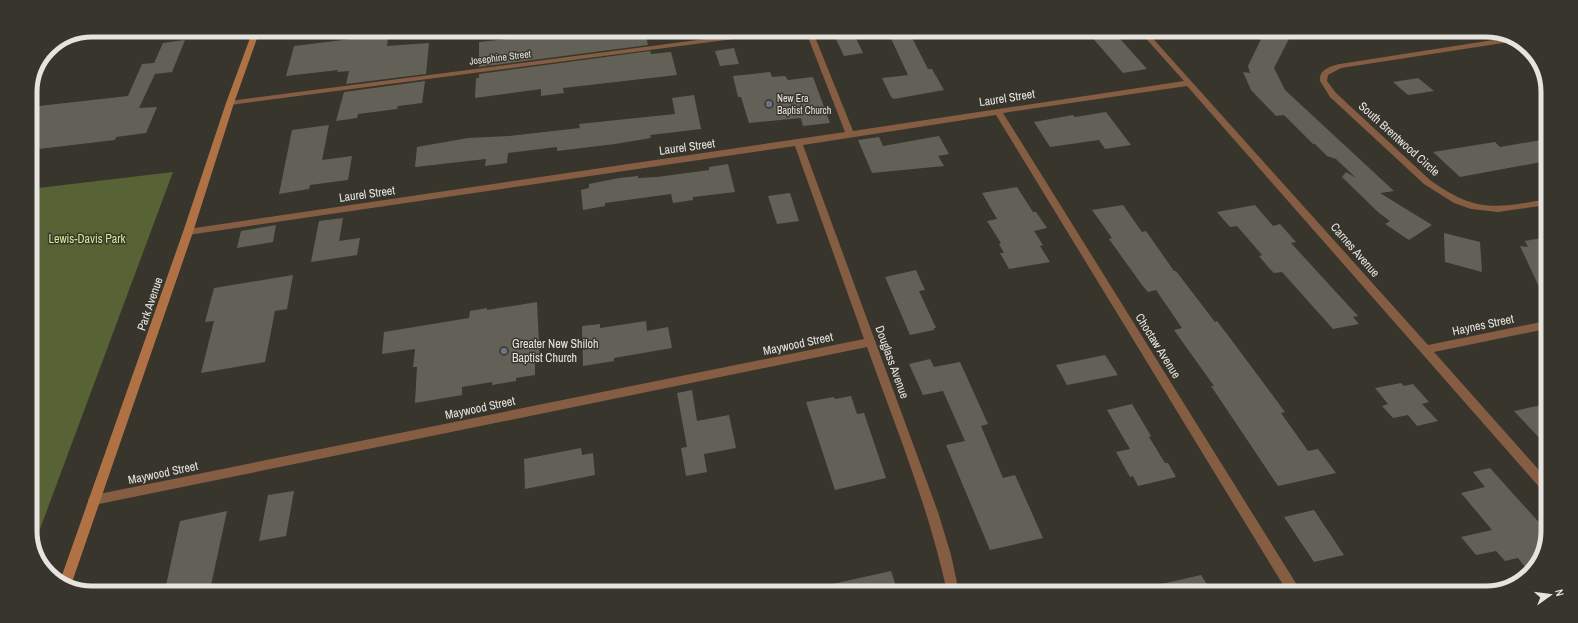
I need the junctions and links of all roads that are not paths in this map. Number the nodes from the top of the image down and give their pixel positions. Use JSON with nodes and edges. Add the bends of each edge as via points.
{"nodes":[{"id":1,"x":254,"y":37,"type":"edge"},
{"id":2,"x":734,"y":37,"type":"edge"},
{"id":3,"x":811,"y":37,"type":"edge"},
{"id":4,"x":1148,"y":37,"type":"edge"},
{"id":5,"x":1505,"y":40,"type":"edge"},
{"id":6,"x":1189,"y":83,"type":"junction"},
{"id":7,"x":230,"y":103,"type":"junction"},
{"id":8,"x":998,"y":112,"type":"junction"},
{"id":9,"x":850,"y":134,"type":"junction"},
{"id":10,"x":798,"y":143,"type":"junction"},
{"id":11,"x":1541,"y":203,"type":"edge"},
{"id":12,"x":188,"y":232,"type":"junction"},
{"id":13,"x":1541,"y":326,"type":"edge"},
{"id":14,"x":871,"y":342,"type":"junction"},
{"id":15,"x":1425,"y":350,"type":"junction"},
{"id":16,"x":1541,"y":480,"type":"edge"},
{"id":17,"x":94,"y":500,"type":"junction"},
{"id":18,"x":67,"y":579,"type":"edge"},
{"id":19,"x":952,"y":586,"type":"edge"},
{"id":20,"x":1292,"y":586,"type":"edge"}],
"edges":[{"from":1,"to":7,"type":"main road","name":"Park Avenue"},
{"from":2,"to":7,"type":"street","name":"Josephine Street"},
{"from":3,"to":9,"type":"street"},
{"from":4,"to":6,"type":"street","name":"Carnes Avenue"},
{"from":5,"to":11,"type":"street","name":"South Brentwood Circle","via":[[1340,66],[1327,70],[1323,75],[1323,81],[1326,88],[1440,192],[1472,207],[1499,210]]},
{"from":6,"to":8,"type":"street","name":"Laurel Street"},
{"from":6,"to":15,"type":"street","name":"Carnes Avenue"},
{"from":7,"to":12,"type":"main road","name":"Park Avenue"},
{"from":8,"to":9,"type":"street","name":"Laurel Street"},
{"from":8,"to":20,"type":"street","name":"Choctaw Avenue"},
{"from":9,"to":10,"type":"street","name":"Laurel Street"},
{"from":10,"to":12,"type":"street","name":"Laurel Street"},
{"from":10,"to":14,"type":"street","name":"Douglass Avenue"},
{"from":12,"to":17,"type":"main road","name":"Park Avenue"},
{"from":13,"to":15,"type":"street","name":"Haynes Street"},
{"from":14,"to":17,"type":"street","name":"Maywood Street"},
{"from":14,"to":19,"type":"street","name":"Douglass Avenue","via":[[932,512]]},
{"from":15,"to":16,"type":"street","name":"Carnes Avenue"},
{"from":17,"to":18,"type":"main road","name":"Park Avenue"}]}
